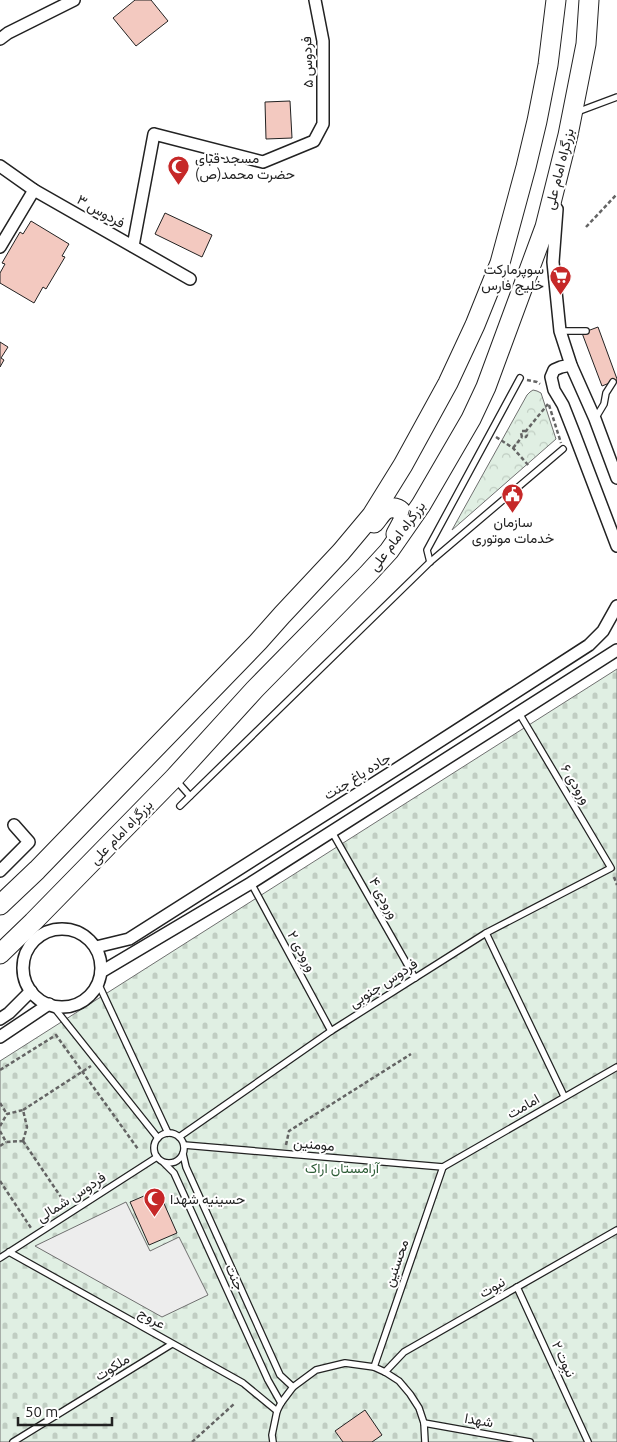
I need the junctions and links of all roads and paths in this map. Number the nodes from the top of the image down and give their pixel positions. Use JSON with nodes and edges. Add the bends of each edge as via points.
{"nodes":[{"id":1,"x":74,"y":0,"type":"edge"},
{"id":2,"x":315,"y":0,"type":"edge"},
{"id":3,"x":556,"y":0,"type":"edge"},
{"id":4,"x":589,"y":0,"type":"edge"},
{"id":5,"x":0,"y":39,"type":"edge"},
{"id":6,"x":617,"y":97,"type":"edge"},
{"id":7,"x":572,"y":114,"type":"junction"},
{"id":8,"x":0,"y":166,"type":"edge"},
{"id":9,"x":560,"y":169,"type":"junction"},
{"id":10,"x":34,"y":190,"type":"junction"},
{"id":11,"x":617,"y":194,"type":"edge"},
{"id":12,"x":586,"y":227,"type":"dead end"},
{"id":13,"x":133,"y":246,"type":"junction"},
{"id":14,"x":0,"y":247,"type":"edge"},
{"id":15,"x":190,"y":279,"type":"dead end"},
{"id":16,"x":560,"y":331,"type":"junction"},
{"id":17,"x":586,"y":331,"type":"dead end"},
{"id":18,"x":572,"y":365,"type":"junction"},
{"id":19,"x":520,"y":378,"type":"joint"},
{"id":20,"x":613,"y":382,"type":"dead end"},
{"id":21,"x":542,"y":385,"type":"dead end"},
{"id":22,"x":596,"y":419,"type":"junction"},
{"id":23,"x":491,"y":434,"type":"junction"},
{"id":24,"x":513,"y":448,"type":"junction"},
{"id":25,"x":563,"y":449,"type":"joint"},
{"id":26,"x":535,"y":473,"type":"junction"},
{"id":27,"x":617,"y":478,"type":"edge"},
{"id":28,"x":617,"y":546,"type":"edge"},
{"id":29,"x":341,"y":552,"type":"junction"},
{"id":30,"x":430,"y":562,"type":"junction"},
{"id":31,"x":367,"y":574,"type":"junction"},
{"id":32,"x":617,"y":606,"type":"edge"},
{"id":33,"x":617,"y":650,"type":"edge"},
{"id":34,"x":519,"y":713,"type":"junction"},
{"id":35,"x":406,"y":763,"type":"junction"},
{"id":36,"x":174,"y":778,"type":"junction"},
{"id":37,"x":415,"y":779,"type":"junction"},
{"id":38,"x":190,"y":796,"type":"junction"},
{"id":39,"x":180,"y":806,"type":"dead end"},
{"id":40,"x":14,"y":825,"type":"dead end"},
{"id":41,"x":332,"y":831,"type":"junction"},
{"id":42,"x":611,"y":868,"type":"joint"},
{"id":43,"x":0,"y":871,"type":"edge"},
{"id":44,"x":251,"y":883,"type":"junction"},
{"id":45,"x":0,"y":904,"type":"edge"},
{"id":46,"x":486,"y":933,"type":"junction"},
{"id":47,"x":96,"y":947,"type":"junction"},
{"id":48,"x":0,"y":954,"type":"edge"},
{"id":49,"x":100,"y":978,"type":"junction"},
{"id":50,"x":415,"y":978,"type":"junction"},
{"id":51,"x":31,"y":991,"type":"junction"},
{"id":52,"x":50,"y":1005,"type":"junction"},
{"id":53,"x":0,"y":1019,"type":"edge"},
{"id":54,"x":331,"y":1031,"type":"junction"},
{"id":55,"x":0,"y":1037,"type":"edge"},
{"id":56,"x":411,"y":1054,"type":"dead end"},
{"id":57,"x":97,"y":1062,"type":"junction"},
{"id":58,"x":617,"y":1067,"type":"edge"},
{"id":59,"x":0,"y":1070,"type":"edge"},
{"id":60,"x":82,"y":1072,"type":"junction"},
{"id":61,"x":564,"y":1096,"type":"junction"},
{"id":62,"x":0,"y":1103,"type":"edge"},
{"id":63,"x":23,"y":1110,"type":"junction"},
{"id":64,"x":7,"y":1114,"type":"junction"},
{"id":65,"x":0,"y":1126,"type":"edge"},
{"id":66,"x":0,"y":1131,"type":"edge"},
{"id":67,"x":168,"y":1133,"type":"junction"},
{"id":68,"x":179,"y":1137,"type":"junction"},
{"id":69,"x":158,"y":1138,"type":"junction"},
{"id":70,"x":23,"y":1141,"type":"junction"},
{"id":71,"x":6,"y":1142,"type":"junction"},
{"id":72,"x":184,"y":1145,"type":"junction"},
{"id":73,"x":0,"y":1146,"type":"edge"},
{"id":74,"x":138,"y":1149,"type":"dead end"},
{"id":75,"x":184,"y":1154,"type":"junction"},
{"id":76,"x":284,"y":1154,"type":"junction"},
{"id":77,"x":157,"y":1157,"type":"junction"},
{"id":78,"x":164,"y":1162,"type":"junction"},
{"id":79,"x":443,"y":1167,"type":"junction"},
{"id":80,"x":0,"y":1181,"type":"edge"},
{"id":81,"x":72,"y":1212,"type":"junction"},
{"id":82,"x":617,"y":1230,"type":"edge"},
{"id":83,"x":36,"y":1235,"type":"junction"},
{"id":84,"x":9,"y":1252,"type":"junction"},
{"id":85,"x":0,"y":1258,"type":"edge"},
{"id":86,"x":516,"y":1287,"type":"junction"},
{"id":87,"x":172,"y":1344,"type":"junction"},
{"id":88,"x":374,"y":1367,"type":"junction"},
{"id":89,"x":385,"y":1372,"type":"junction"},
{"id":90,"x":293,"y":1387,"type":"junction"},
{"id":91,"x":281,"y":1403,"type":"junction"},
{"id":92,"x":234,"y":1404,"type":"dead end"},
{"id":93,"x":277,"y":1411,"type":"junction"},
{"id":94,"x":424,"y":1423,"type":"junction"},
{"id":95,"x":13,"y":1442,"type":"edge"},
{"id":96,"x":192,"y":1442,"type":"edge"},
{"id":97,"x":273,"y":1442,"type":"edge"},
{"id":98,"x":425,"y":1442,"type":"edge"},
{"id":99,"x":530,"y":1442,"type":"edge"},
{"id":100,"x":588,"y":1442,"type":"edge"}],
"edges":[{"from":1,"to":5,"type":"street"},
{"from":2,"to":13,"type":"street","name":"فردوس ۵","via":[[323,41],[323,124],[314,141],[263,162],[154,134]]},
{"from":3,"to":29,"type":"highway","via":[[548,65],[526,167],[496,272],[475,325],[418,440],[372,515]]},
{"from":4,"to":7,"type":"highway","name":"بزرگراه امام علی","via":[[586,44]]},
{"from":6,"to":7,"type":"lane"},
{"from":7,"to":9,"type":"highway","name":"بزرگراه امام علی"},
{"from":8,"to":10,"type":"street","name":"فردوس ۳"},
{"from":9,"to":16,"type":"street","via":[[553,262]]},
{"from":9,"to":31,"type":"highway","name":"بزرگراه امام علی","via":[[545,227],[495,364],[471,419],[421,505]]},
{"from":10,"to":13,"type":"street","name":"فردوس ۳"},
{"from":10,"to":14,"type":"street"},
{"from":11,"to":12,"type":"path"},
{"from":13,"to":15,"type":"street","name":"فردوس ۳"},
{"from":16,"to":17,"type":"lane"},
{"from":16,"to":18,"type":"street"},
{"from":18,"to":22,"type":"street"},
{"from":18,"to":28,"type":"street","via":[[554,370],[551,377],[554,390],[563,405]]},
{"from":19,"to":21,"type":"path"},
{"from":19,"to":23,"type":"lane"},
{"from":20,"to":22,"type":"lane"},
{"from":22,"to":27,"type":"street"},
{"from":23,"to":24,"type":"path"},
{"from":23,"to":30,"type":"lane","via":[[427,550]]},
{"from":24,"to":25,"type":"path","via":[[522,437],[522,431],[526,431],[548,404]]},
{"from":24,"to":26,"type":"path"},
{"from":25,"to":26,"type":"lane"},
{"from":26,"to":30,"type":"lane"},
{"from":29,"to":31,"type":"highway","via":[[361,538],[385,510],[396,508],[401,511],[404,517],[402,524]]},
{"from":29,"to":45,"type":"highway","via":[[258,642],[37,870]]},
{"from":30,"to":38,"type":"lane"},
{"from":31,"to":36,"type":"highway","name":"بزرگراه امام علی"},
{"from":32,"to":35,"type":"street","name":"جاده باغ جنت","via":[[603,631],[588,645]]},
{"from":33,"to":34,"type":"street"},
{"from":34,"to":37,"type":"street"},
{"from":34,"to":42,"type":"lane","name":"ورودی ۶"},
{"from":35,"to":37,"type":"street"},
{"from":35,"to":47,"type":"street","name":"جاده باغ جنت","via":[[129,938]]},
{"from":36,"to":38,"type":"lane"},
{"from":36,"to":48,"type":"highway","name":"بزرگراه امام علی"},
{"from":37,"to":41,"type":"street"},
{"from":38,"to":39,"type":"lane"},
{"from":40,"to":43,"type":"street","via":[[29,842]]},
{"from":41,"to":44,"type":"street"},
{"from":41,"to":50,"type":"lane","name":"ورودی ۴"},
{"from":42,"to":46,"type":"lane","name":"فردوس جنوبی"},
{"from":44,"to":49,"type":"street"},
{"from":44,"to":54,"type":"lane","name":"ورودی ۲"},
{"from":46,"to":50,"type":"lane","name":"فردوس جنوبی"},
{"from":46,"to":61,"type":"lane"},
{"from":47,"to":49,"type":"street","via":[[101,961]]},
{"from":47,"to":51,"type":"street","via":[[86,936],[73,930],[58,929],[40,935],[30,945],[23,963],[24,977]]},
{"from":49,"to":52,"type":"street","via":[[90,996],[78,1004]]},
{"from":49,"to":67,"type":"lane"},
{"from":50,"to":54,"type":"lane","name":"فردوس جنوبی"},
{"from":51,"to":52,"type":"street"},
{"from":51,"to":53,"type":"street"},
{"from":52,"to":55,"type":"street"},
{"from":52,"to":57,"type":"lane"},
{"from":54,"to":68,"type":"lane","name":"فردوس جنوبی"},
{"from":56,"to":76,"type":"path","via":[[289,1131]]},
{"from":57,"to":60,"type":"path"},
{"from":57,"to":69,"type":"lane"},
{"from":58,"to":61,"type":"lane","name":"امامت"},
{"from":59,"to":60,"type":"path","via":[[56,1035]]},
{"from":60,"to":63,"type":"path"},
{"from":60,"to":74,"type":"path"},
{"from":61,"to":79,"type":"lane","name":"امامت"},
{"from":62,"to":64,"type":"path"},
{"from":63,"to":64,"type":"path"},
{"from":63,"to":70,"type":"path","via":[[27,1127]]},
{"from":64,"to":65,"type":"path"},
{"from":66,"to":71,"type":"path"},
{"from":67,"to":68,"type":"lane"},
{"from":67,"to":69,"type":"lane"},
{"from":68,"to":72,"type":"lane"},
{"from":69,"to":77,"type":"lane","via":[[153,1147]]},
{"from":70,"to":71,"type":"path"},
{"from":70,"to":81,"type":"path"},
{"from":71,"to":73,"type":"path"},
{"from":72,"to":75,"type":"lane"},
{"from":72,"to":76,"type":"lane","name":"مومنین"},
{"from":75,"to":78,"type":"lane","via":[[176,1162]]},
{"from":75,"to":90,"type":"lane","via":[[186,1167],[280,1375]]},
{"from":76,"to":79,"type":"lane","name":"مومنین"},
{"from":77,"to":78,"type":"lane"},
{"from":77,"to":81,"type":"lane","name":"فردوس شمالی"},
{"from":78,"to":91,"type":"lane","name":"جنت","via":[[174,1173]]},
{"from":79,"to":88,"type":"lane","name":"محسنین"},
{"from":80,"to":83,"type":"path"},
{"from":81,"to":83,"type":"lane","name":"فردوس شمالی"},
{"from":82,"to":86,"type":"lane","name":"نبوت"},
{"from":83,"to":84,"type":"lane","name":"فردوس شمالی"},
{"from":84,"to":85,"type":"lane","name":"فردوس شمالی"},
{"from":84,"to":87,"type":"lane","name":"عروج"},
{"from":86,"to":89,"type":"lane","name":"نبوت","via":[[404,1352]]},
{"from":86,"to":100,"type":"lane","name":"نبوت ۲"},
{"from":87,"to":93,"type":"lane","name":"عروج","via":[[242,1384]]},
{"from":87,"to":95,"type":"lane","name":"ملکوت"},
{"from":88,"to":89,"type":"lane"},
{"from":88,"to":90,"type":"lane","via":[[345,1363],[316,1370]]},
{"from":89,"to":94,"type":"lane","via":[[410,1394]]},
{"from":90,"to":91,"type":"lane"},
{"from":91,"to":93,"type":"lane"},
{"from":92,"to":96,"type":"path"},
{"from":93,"to":97,"type":"lane"},
{"from":94,"to":98,"type":"lane"},
{"from":94,"to":99,"type":"lane","name":"شهدا"}]}
